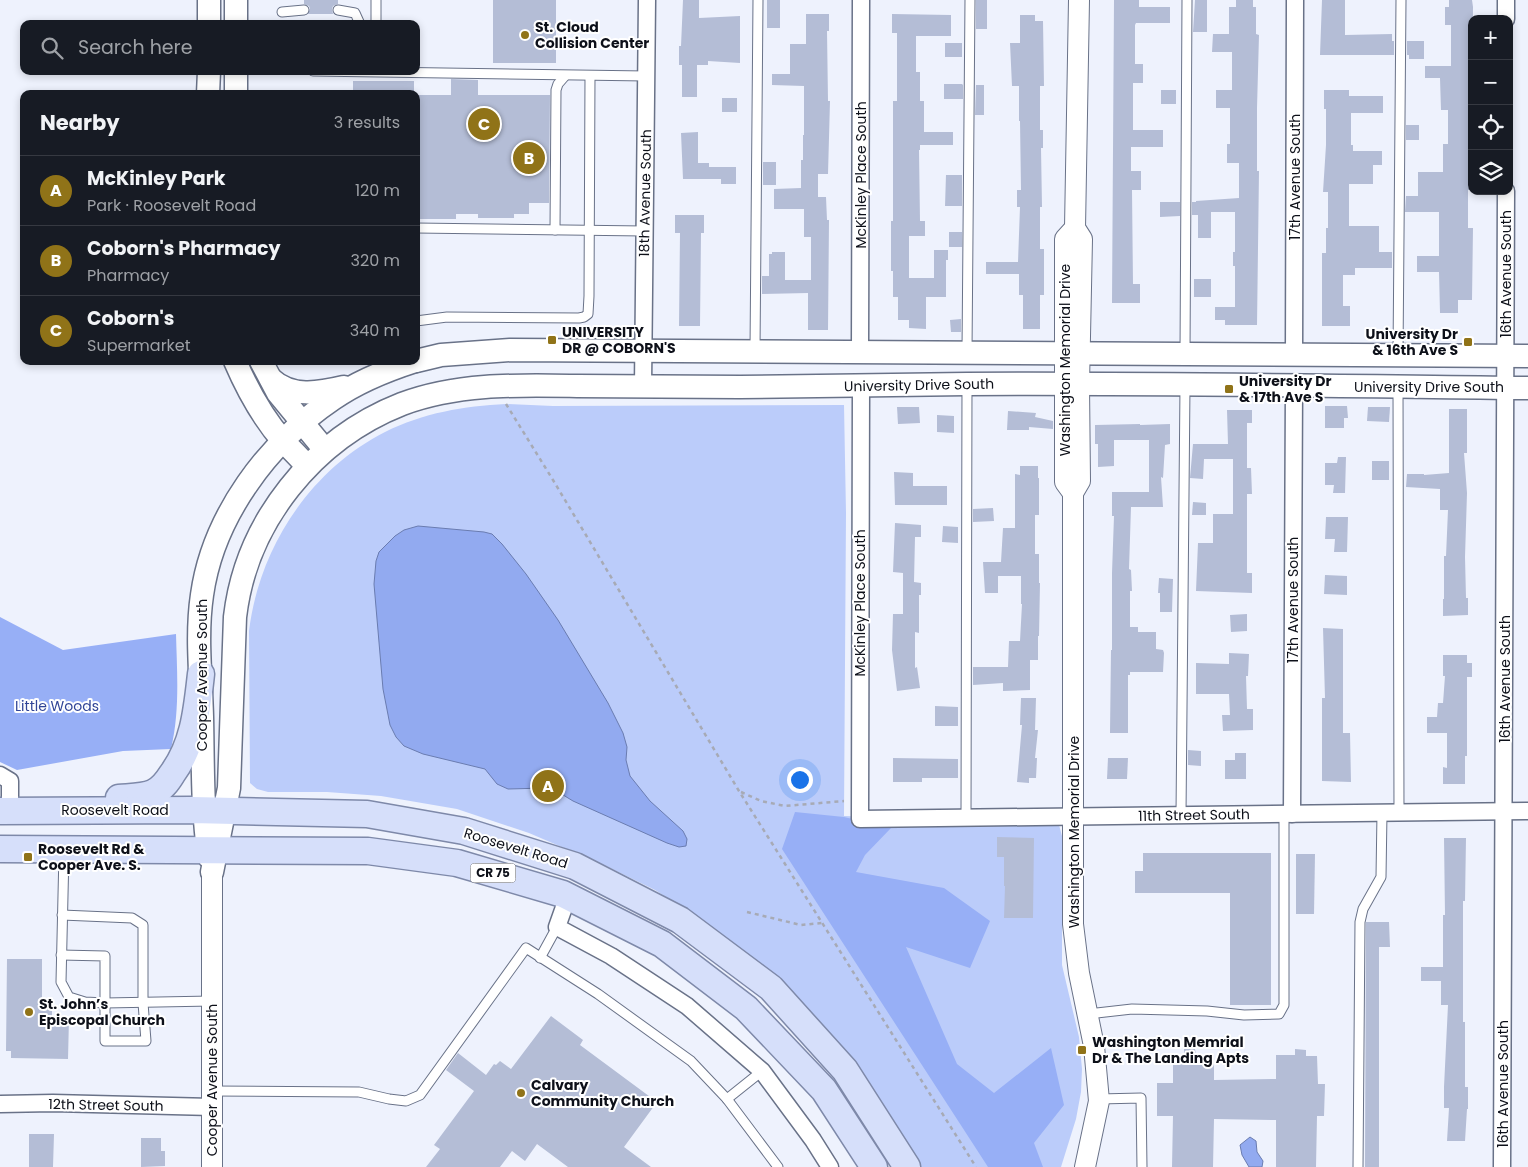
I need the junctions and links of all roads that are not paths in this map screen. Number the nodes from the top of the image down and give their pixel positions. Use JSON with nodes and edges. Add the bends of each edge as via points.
{"nodes":[{"id":1,"x":209,"y":0,"type":"edge"},
{"id":2,"x":236,"y":0,"type":"edge"},
{"id":3,"x":376,"y":0,"type":"edge"},
{"id":4,"x":647,"y":0,"type":"edge"},
{"id":5,"x":758,"y":0,"type":"edge"},
{"id":6,"x":861,"y":0,"type":"edge"},
{"id":7,"x":970,"y":0,"type":"edge"},
{"id":8,"x":1079,"y":0,"type":"edge"},
{"id":9,"x":1188,"y":0,"type":"edge"},
{"id":10,"x":1296,"y":0,"type":"edge"},
{"id":11,"x":1401,"y":0,"type":"edge"},
{"id":12,"x":1506,"y":0,"type":"edge"},
{"id":13,"x":304,"y":10,"type":"dead end"},
{"id":14,"x":338,"y":10,"type":"dead end"},
{"id":15,"x":282,"y":12,"type":"dead end"},
{"id":16,"x":1506,"y":15,"type":"edge"},
{"id":17,"x":209,"y":20,"type":"edge"},
{"id":18,"x":236,"y":20,"type":"edge"},
{"id":19,"x":358,"y":20,"type":"edge"},
{"id":20,"x":376,"y":20,"type":"edge"},
{"id":21,"x":420,"y":73,"type":"edge"},
{"id":22,"x":208,"y":75,"type":"edge"},
{"id":23,"x":236,"y":75,"type":"edge"},
{"id":24,"x":565,"y":76,"type":"junction"},
{"id":25,"x":590,"y":76,"type":"junction"},
{"id":26,"x":646,"y":76,"type":"junction"},
{"id":27,"x":208,"y":90,"type":"edge"},
{"id":28,"x":236,"y":90,"type":"edge"},
{"id":29,"x":1506,"y":195,"type":"edge"},
{"id":30,"x":420,"y":228,"type":"edge"},
{"id":31,"x":555,"y":230,"type":"junction"},
{"id":32,"x":589,"y":230,"type":"junction"},
{"id":33,"x":644,"y":231,"type":"junction"},
{"id":34,"x":420,"y":320,"type":"edge"},
{"id":35,"x":642,"y":350,"type":"junction"},
{"id":36,"x":755,"y":350,"type":"junction"},
{"id":37,"x":860,"y":351,"type":"junction"},
{"id":38,"x":967,"y":352,"type":"junction"},
{"id":39,"x":1072,"y":353,"type":"junction"},
{"id":40,"x":1185,"y":354,"type":"junction"},
{"id":41,"x":1294,"y":354,"type":"junction"},
{"id":42,"x":1398,"y":355,"type":"junction"},
{"id":43,"x":1506,"y":356,"type":"junction"},
{"id":44,"x":1528,"y":356,"type":"edge"},
{"id":45,"x":420,"y":360,"type":"edge"},
{"id":46,"x":237,"y":365,"type":"edge"},
{"id":47,"x":402,"y":365,"type":"edge"},
{"id":48,"x":265,"y":369,"type":"edge"},
{"id":49,"x":360,"y":384,"type":"junction"},
{"id":50,"x":967,"y":384,"type":"junction"},
{"id":51,"x":1072,"y":385,"type":"junction"},
{"id":52,"x":1185,"y":385,"type":"junction"},
{"id":53,"x":860,"y":386,"type":"junction"},
{"id":54,"x":1294,"y":386,"type":"junction"},
{"id":55,"x":643,"y":387,"type":"junction"},
{"id":56,"x":1398,"y":387,"type":"junction"},
{"id":57,"x":1505,"y":388,"type":"junction"},
{"id":58,"x":1528,"y":388,"type":"edge"},
{"id":59,"x":301,"y":423,"type":"junction"},
{"id":60,"x":283,"y":440,"type":"junction"},
{"id":61,"x":324,"y":450,"type":"junction"},
{"id":62,"x":307,"y":466,"type":"junction"},
{"id":63,"x":201,"y":674,"type":"junction"},
{"id":64,"x":0,"y":775,"type":"edge"},
{"id":65,"x":42,"y":810,"type":"junction"},
{"id":66,"x":5,"y":811,"type":"edge"},
{"id":67,"x":215,"y":811,"type":"junction"},
{"id":68,"x":1528,"y":811,"type":"edge"},
{"id":69,"x":1504,"y":812,"type":"junction"},
{"id":70,"x":1382,"y":813,"type":"junction"},
{"id":71,"x":1399,"y":813,"type":"junction"},
{"id":72,"x":1288,"y":814,"type":"junction"},
{"id":73,"x":1181,"y":815,"type":"junction"},
{"id":74,"x":1074,"y":817,"type":"junction"},
{"id":75,"x":966,"y":818,"type":"junction"},
{"id":76,"x":860,"y":819,"type":"joint"},
{"id":77,"x":0,"y":849,"type":"edge"},
{"id":78,"x":64,"y":850,"type":"junction"},
{"id":79,"x":213,"y":858,"type":"junction"},
{"id":80,"x":568,"y":896,"type":"junction"},
{"id":81,"x":62,"y":915,"type":"junction"},
{"id":82,"x":557,"y":927,"type":"junction"},
{"id":83,"x":61,"y":955,"type":"junction"},
{"id":84,"x":540,"y":958,"type":"junction"},
{"id":85,"x":212,"y":1001,"type":"junction"},
{"id":86,"x":104,"y":1003,"type":"junction"},
{"id":87,"x":143,"y":1003,"type":"junction"},
{"id":88,"x":1088,"y":1014,"type":"junction"},
{"id":89,"x":762,"y":1071,"type":"junction"},
{"id":90,"x":212,"y":1099,"type":"junction"},
{"id":91,"x":727,"y":1099,"type":"junction"},
{"id":92,"x":1099,"y":1099,"type":"junction"},
{"id":93,"x":0,"y":1104,"type":"edge"},
{"id":94,"x":212,"y":1167,"type":"edge"},
{"id":95,"x":778,"y":1167,"type":"edge"},
{"id":96,"x":830,"y":1167,"type":"edge"},
{"id":97,"x":874,"y":1167,"type":"edge"},
{"id":98,"x":907,"y":1167,"type":"edge"},
{"id":99,"x":1085,"y":1167,"type":"edge"},
{"id":100,"x":1142,"y":1167,"type":"edge"},
{"id":101,"x":1358,"y":1167,"type":"edge"},
{"id":102,"x":1502,"y":1167,"type":"edge"}],
"edges":[{"from":1,"to":17,"type":"main road"},
{"from":2,"to":18,"type":"main road"},
{"from":3,"to":20,"type":"lane"},
{"from":4,"to":26,"type":"street","name":"18th Avenue South"},
{"from":5,"to":36,"type":"lane"},
{"from":6,"to":37,"type":"street","name":"McKinley Place South"},
{"from":7,"to":38,"type":"lane"},
{"from":8,"to":39,"type":"street","name":"Washington Memorial Drive","via":[[1075,228],[1065,238]]},
{"from":9,"to":40,"type":"lane"},
{"from":10,"to":41,"type":"street","name":"17th Avenue South"},
{"from":11,"to":42,"type":"lane"},
{"from":12,"to":16,"type":"street"},
{"from":13,"to":15,"type":"lane"},
{"from":14,"to":19,"type":"lane","via":[[355,13]]},
{"from":21,"to":24,"type":"lane"},
{"from":22,"to":27,"type":"main road"},
{"from":23,"to":28,"type":"main road"},
{"from":24,"to":25,"type":"lane"},
{"from":24,"to":31,"type":"lane","via":[[556,90]]},
{"from":25,"to":26,"type":"lane"},
{"from":25,"to":32,"type":"lane"},
{"from":26,"to":33,"type":"street","name":"18th Avenue South"},
{"from":29,"to":43,"type":"street","name":"16th Avenue South"},
{"from":30,"to":31,"type":"lane"},
{"from":31,"to":32,"type":"lane"},
{"from":32,"to":33,"type":"lane"},
{"from":32,"to":34,"type":"lane","via":[[589,308],[584,317],[447,317]]},
{"from":33,"to":35,"type":"street","name":"18th Avenue South"},
{"from":35,"to":36,"type":"main road"},
{"from":35,"to":45,"type":"main road","via":[[510,350],[441,355]]},
{"from":35,"to":55,"type":"street","name":"18th Avenue South"},
{"from":36,"to":37,"type":"main road"},
{"from":37,"to":38,"type":"main road"},
{"from":38,"to":39,"type":"main road"},
{"from":39,"to":40,"type":"main road"},
{"from":39,"to":51,"type":"street","name":"Washington Memorial Drive"},
{"from":40,"to":41,"type":"main road"},
{"from":41,"to":42,"type":"main road"},
{"from":42,"to":43,"type":"main road"},
{"from":43,"to":44,"type":"main road"},
{"from":43,"to":57,"type":"street","name":"16th Avenue South"},
{"from":46,"to":60,"type":"main road","via":[[259,407]]},
{"from":47,"to":49,"type":"main road"},
{"from":48,"to":49,"type":"main road","via":[[282,388],[298,392],[321,392]]},
{"from":48,"to":59,"type":"main road","via":[[278,394]]},
{"from":49,"to":59,"type":"main road"},
{"from":50,"to":51,"type":"main road","name":"University Drive South"},
{"from":50,"to":53,"type":"main road","name":"University Drive South"},
{"from":50,"to":75,"type":"lane"},
{"from":51,"to":52,"type":"main road","name":"University Drive South"},
{"from":51,"to":74,"type":"street","name":"Washington Memorial Drive","via":[[1065,482],[1073,493]]},
{"from":52,"to":54,"type":"main road","name":"University Drive South"},
{"from":52,"to":73,"type":"lane"},
{"from":53,"to":55,"type":"main road","name":"University Drive South"},
{"from":53,"to":76,"type":"street","name":"McKinley Place South"},
{"from":54,"to":56,"type":"main road","name":"University Drive South"},
{"from":54,"to":72,"type":"street","name":"17th Avenue South"},
{"from":55,"to":61,"type":"main road","name":"University Drive South","via":[[526,385],[450,391],[403,404],[353,430]]},
{"from":56,"to":57,"type":"main road","name":"University Drive South"},
{"from":56,"to":71,"type":"lane"},
{"from":57,"to":58,"type":"main road","name":"University Drive South"},
{"from":57,"to":69,"type":"street","name":"16th Avenue South"},
{"from":59,"to":60,"type":"main road","name":"Cooper Avenue South"},
{"from":59,"to":61,"type":"main road"},
{"from":60,"to":62,"type":"main road"},
{"from":60,"to":63,"type":"main road","name":"Cooper Avenue South","via":[[241,492],[216,544],[202,595]]},
{"from":61,"to":62,"type":"main road","name":"Cooper Avenue South"},
{"from":62,"to":67,"type":"main road","name":"Cooper Avenue South","via":[[266,522],[241,580],[235,617],[231,768]]},
{"from":63,"to":65,"type":"main road","via":[[197,714],[190,739],[164,786],[153,793]]},
{"from":63,"to":67,"type":"main road","name":"Cooper Avenue South"},
{"from":64,"to":66,"type":"street","via":[[10,781]]},
{"from":65,"to":66,"type":"main road","name":"Roosevelt Road","number":"CR 75"},
{"from":65,"to":67,"type":"main road","name":"Roosevelt Road","number":"CR 75"},
{"from":67,"to":79,"type":"main road","name":"Cooper Avenue South"},
{"from":67,"to":98,"type":"main road","name":"Roosevelt Road","number":"CR 75","via":[[367,814],[464,832],[575,866],[680,920],[771,988],[845,1070]]},
{"from":68,"to":69,"type":"street","name":"11th Street South"},
{"from":69,"to":71,"type":"street","name":"11th Street South"},
{"from":69,"to":102,"type":"street","name":"16th Avenue South"},
{"from":70,"to":71,"type":"street","name":"11th Street South"},
{"from":70,"to":72,"type":"street","name":"11th Street South"},
{"from":70,"to":101,"type":"lane","via":[[1381,877],[1363,909],[1360,922]]},
{"from":72,"to":73,"type":"street","name":"11th Street South"},
{"from":72,"to":88,"type":"lane","via":[[1284,1006],[1280,1014],[1132,1010]]},
{"from":73,"to":74,"type":"street","name":"11th Street South"},
{"from":74,"to":75,"type":"street","name":"11th Street South"},
{"from":74,"to":88,"type":"street","name":"Washington Memorial Drive","via":[[1073,924]]},
{"from":75,"to":76,"type":"street","name":"11th Street South"},
{"from":77,"to":78,"type":"main road","number":"CR 75"},
{"from":78,"to":79,"type":"main road","number":"CR 75"},
{"from":78,"to":81,"type":"lane"},
{"from":79,"to":80,"type":"main road","number":"CR 75","via":[[368,851],[457,863]]},
{"from":79,"to":85,"type":"street","name":"Cooper Avenue South"},
{"from":80,"to":82,"type":"street"},
{"from":80,"to":97,"type":"main road","number":"CR 75","via":[[662,944],[746,1008],[824,1090]]},
{"from":81,"to":83,"type":"lane"},
{"from":81,"to":87,"type":"lane","via":[[132,918],[143,925]]},
{"from":82,"to":84,"type":"lane"},
{"from":82,"to":89,"type":"street","via":[[611,956],[687,1006]]},
{"from":83,"to":86,"type":"lane","via":[[61,982],[69,997]]},
{"from":83,"to":86,"type":"lane","via":[[105,956]]},
{"from":84,"to":90,"type":"lane","via":[[526,948],[420,1095],[406,1101],[359,1092]]},
{"from":84,"to":91,"type":"lane","via":[[598,994],[691,1061]]},
{"from":85,"to":87,"type":"lane"},
{"from":85,"to":90,"type":"street","name":"Cooper Avenue South"},
{"from":86,"to":87,"type":"lane"},
{"from":86,"to":87,"type":"lane","via":[[105,1041],[146,1041]]},
{"from":88,"to":92,"type":"street","name":"Washington Memorial Drive"},
{"from":89,"to":91,"type":"lane"},
{"from":89,"to":96,"type":"street","via":[[814,1140]]},
{"from":90,"to":93,"type":"street","name":"12th Street South"},
{"from":90,"to":94,"type":"street","name":"Cooper Avenue South"},
{"from":91,"to":95,"type":"lane"},
{"from":92,"to":99,"type":"street","name":"Washington Memorial Drive"},
{"from":92,"to":100,"type":"lane","via":[[1141,1098]]}]}
